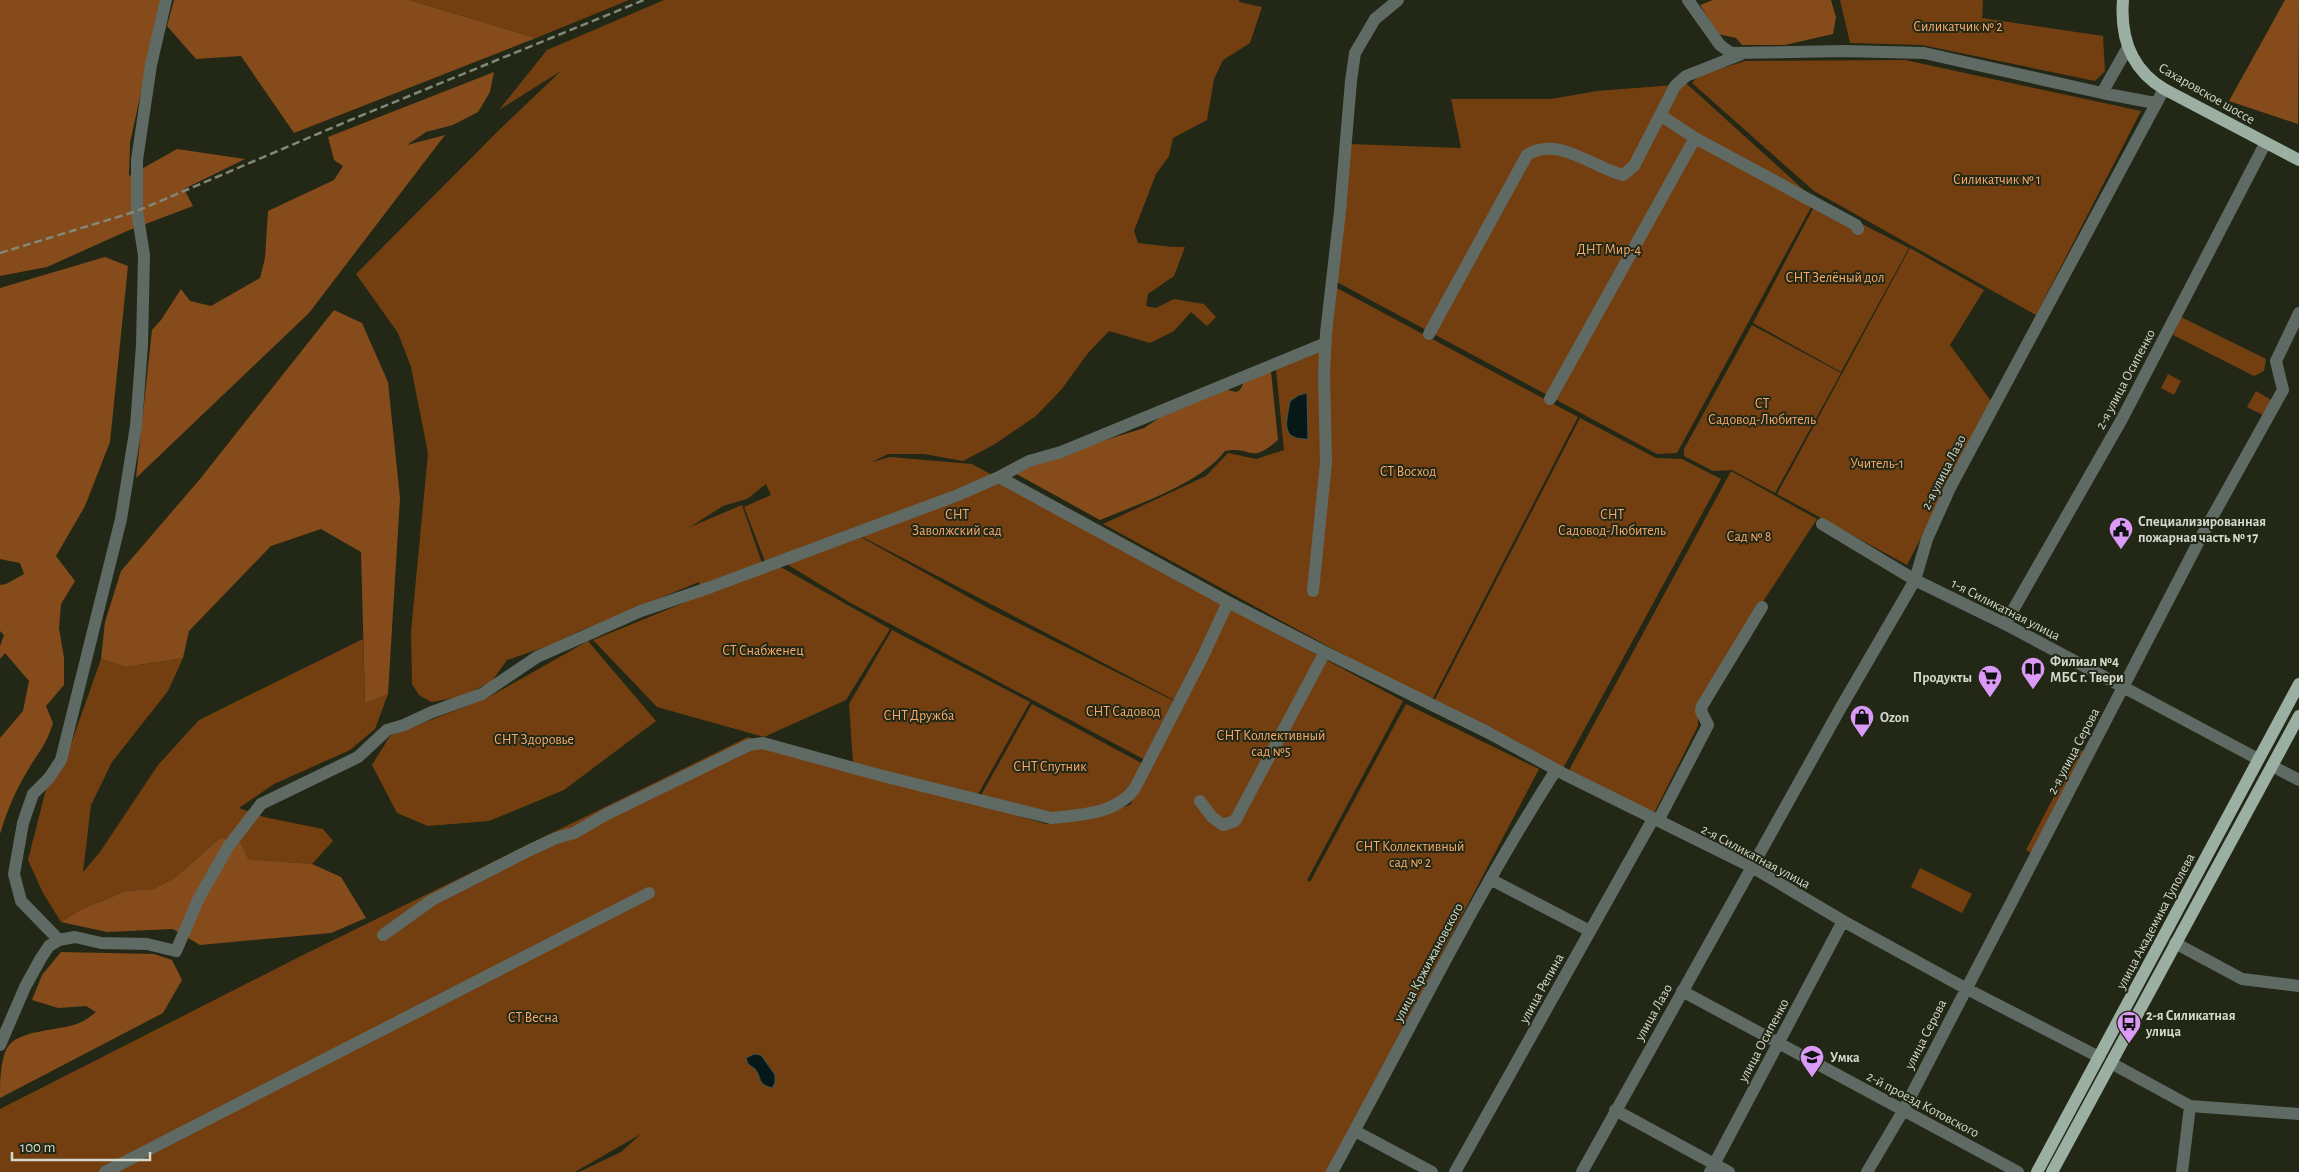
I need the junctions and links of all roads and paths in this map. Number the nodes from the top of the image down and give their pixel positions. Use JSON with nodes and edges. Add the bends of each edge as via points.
{"nodes":[{"id":1,"x":166,"y":0,"type":"edge"},
{"id":2,"x":1398,"y":0,"type":"edge"},
{"id":3,"x":1688,"y":0,"type":"edge"},
{"id":4,"x":2123,"y":0,"type":"edge"},
{"id":5,"x":2128,"y":48,"type":"junction"},
{"id":6,"x":1742,"y":54,"type":"junction"},
{"id":7,"x":2164,"y":89,"type":"junction"},
{"id":8,"x":2102,"y":93,"type":"junction"},
{"id":9,"x":2155,"y":102,"type":"junction"},
{"id":10,"x":1660,"y":115,"type":"junction"},
{"id":11,"x":1695,"y":138,"type":"junction"},
{"id":12,"x":2265,"y":144,"type":"junction"},
{"id":13,"x":2299,"y":160,"type":"edge"},
{"id":14,"x":1858,"y":230,"type":"dead end"},
{"id":15,"x":2299,"y":313,"type":"edge"},
{"id":16,"x":1429,"y":334,"type":"dead end"},
{"id":17,"x":1326,"y":343,"type":"junction"},
{"id":18,"x":1550,"y":399,"type":"dead end"},
{"id":19,"x":999,"y":477,"type":"junction"},
{"id":20,"x":1822,"y":524,"type":"dead end"},
{"id":21,"x":1915,"y":580,"type":"junction"},
{"id":22,"x":1313,"y":592,"type":"dead end"},
{"id":23,"x":1228,"y":602,"type":"junction"},
{"id":24,"x":1762,"y":607,"type":"dead end"},
{"id":25,"x":2005,"y":624,"type":"junction"},
{"id":26,"x":1325,"y":652,"type":"junction"},
{"id":27,"x":2299,"y":684,"type":"edge"},
{"id":28,"x":2124,"y":687,"type":"junction"},
{"id":29,"x":2299,"y":716,"type":"edge"},
{"id":30,"x":2262,"y":753,"type":"junction"},
{"id":31,"x":1556,"y":770,"type":"junction"},
{"id":32,"x":2270,"y":771,"type":"junction"},
{"id":33,"x":2299,"y":780,"type":"edge"},
{"id":34,"x":1200,"y":801,"type":"dead end"},
{"id":35,"x":1655,"y":820,"type":"junction"},
{"id":36,"x":1752,"y":867,"type":"junction"},
{"id":37,"x":1490,"y":879,"type":"junction"},
{"id":38,"x":649,"y":893,"type":"dead end"},
{"id":39,"x":1843,"y":921,"type":"junction"},
{"id":40,"x":1590,"y":931,"type":"junction"},
{"id":41,"x":383,"y":935,"type":"dead end"},
{"id":42,"x":59,"y":940,"type":"junction"},
{"id":43,"x":2175,"y":943,"type":"junction"},
{"id":44,"x":2297,"y":983,"type":"edge"},
{"id":45,"x":1965,"y":988,"type":"junction"},
{"id":46,"x":1682,"y":990,"type":"junction"},
{"id":47,"x":1779,"y":1043,"type":"junction"},
{"id":48,"x":0,"y":1045,"type":"edge"},
{"id":49,"x":2102,"y":1052,"type":"junction"},
{"id":50,"x":2108,"y":1068,"type":"junction"},
{"id":51,"x":2190,"y":1106,"type":"junction"},
{"id":52,"x":1615,"y":1110,"type":"junction"},
{"id":53,"x":1902,"y":1111,"type":"junction"},
{"id":54,"x":2299,"y":1114,"type":"edge"},
{"id":55,"x":1355,"y":1131,"type":"junction"},
{"id":56,"x":1712,"y":1168,"type":"edge"},
{"id":57,"x":105,"y":1172,"type":"edge"},
{"id":58,"x":1332,"y":1172,"type":"edge"},
{"id":59,"x":1432,"y":1172,"type":"edge"},
{"id":60,"x":1456,"y":1172,"type":"edge"},
{"id":61,"x":1582,"y":1172,"type":"edge"},
{"id":62,"x":1729,"y":1172,"type":"edge"},
{"id":63,"x":1867,"y":1172,"type":"edge"},
{"id":64,"x":2018,"y":1172,"type":"edge"},
{"id":65,"x":2037,"y":1172,"type":"edge"},
{"id":66,"x":2052,"y":1172,"type":"edge"},
{"id":67,"x":2182,"y":1172,"type":"edge"}],
"edges":[{"from":1,"to":42,"type":"street","via":[[151,65],[137,160],[137,211],[144,255],[142,345],[136,426],[121,519],[61,760],[33,794],[16,853],[14,874],[22,901]]},
{"from":2,"to":17,"type":"street","via":[[1375,19],[1355,53]]},
{"from":3,"to":6,"type":"street","via":[[1720,45],[1731,53]]},
{"from":4,"to":5,"type":"main road","name":"Сахаровское шоссе","via":[[2122,26]]},
{"from":5,"to":7,"type":"main road","name":"Сахаровское шоссе","via":[[2144,74]]},
{"from":5,"to":8,"type":"street"},
{"from":6,"to":8,"type":"street","via":[[1924,53]]},
{"from":6,"to":10,"type":"street","via":[[1686,76],[1675,86]]},
{"from":7,"to":9,"type":"street","name":"2-я улица Лазо"},
{"from":7,"to":12,"type":"main road","name":"Сахаровское шоссе"},
{"from":8,"to":9,"type":"street"},
{"from":9,"to":21,"type":"street","name":"2-я улица Лазо","via":[[1950,488],[1927,539]]},
{"from":10,"to":11,"type":"street"},
{"from":10,"to":16,"type":"street","via":[[1634,166],[1623,175],[1574,154],[1549,148],[1527,154]]},
{"from":11,"to":14,"type":"street","via":[[1856,225]]},
{"from":11,"to":18,"type":"street"},
{"from":12,"to":13,"type":"main road","name":"Сахаровское шоссе"},
{"from":12,"to":25,"type":"street","name":"2-я улица Осипенко","via":[[2126,411]]},
{"from":15,"to":28,"type":"street","name":"2-я улица Серова","via":[[2276,361],[2283,390],[2208,524]]},
{"from":17,"to":19,"type":"street","via":[[1061,452],[1029,460]]},
{"from":17,"to":22,"type":"street","via":[[1326,462]]},
{"from":19,"to":23,"type":"street","name":"2-я Силикатная улица"},
{"from":19,"to":42,"type":"street","via":[[641,611],[537,657],[482,694],[388,730],[358,757],[260,804],[228,847],[199,898],[176,951],[148,944],[101,943],[75,937]]},
{"from":20,"to":21,"type":"street","name":"1-я Силикатная улица"},
{"from":21,"to":25,"type":"street","name":"1-я Силикатная улица"},
{"from":21,"to":36,"type":"street","name":"2-я улица Лазо"},
{"from":23,"to":26,"type":"street","name":"2-я Силикатная улица"},
{"from":23,"to":41,"type":"street","via":[[1135,788],[1127,799],[1111,808],[1051,818],[763,743],[750,745],[432,900]]},
{"from":24,"to":35,"type":"street","name":"улица Репина","via":[[1702,706],[1708,725]]},
{"from":25,"to":28,"type":"street","name":"1-я Силикатная улица"},
{"from":26,"to":31,"type":"street","name":"2-я Силикатная улица"},
{"from":26,"to":34,"type":"street","via":[[1235,821],[1223,826]]},
{"from":27,"to":30,"type":"main road","name":"улица Академика Туполева"},
{"from":28,"to":30,"type":"street","name":"1-я Силикатная улица"},
{"from":28,"to":45,"type":"street","name":"2-я улица Серова"},
{"from":29,"to":32,"type":"main road","name":"улица Академика Туполева"},
{"from":30,"to":32,"type":"main road"},
{"from":30,"to":49,"type":"main road","name":"улица Академика Туполева"},
{"from":31,"to":35,"type":"street","name":"2-я Силикатная улица"},
{"from":31,"to":37,"type":"street","name":"улица Кржижановского"},
{"from":32,"to":33,"type":"street"},
{"from":32,"to":43,"type":"main road","name":"улица Академика Туполева"},
{"from":35,"to":36,"type":"street","name":"2-я Силикатная улица"},
{"from":35,"to":40,"type":"street","name":"улица Репина"},
{"from":36,"to":39,"type":"street","name":"2-я Силикатная улица"},
{"from":36,"to":46,"type":"street","name":"улица Лазо"},
{"from":37,"to":40,"type":"street"},
{"from":37,"to":55,"type":"street","name":"улица Кржижановского"},
{"from":38,"to":57,"type":"street"},
{"from":39,"to":45,"type":"street","name":"2-я Силикатная улица"},
{"from":39,"to":47,"type":"street","name":"улица Осипенко"},
{"from":40,"to":60,"type":"street","name":"улица Репина"},
{"from":42,"to":48,"type":"street","via":[[49,946],[41,958]]},
{"from":43,"to":44,"type":"street","via":[[2242,979]]},
{"from":43,"to":50,"type":"main road","name":"улица Академика Туполева"},
{"from":45,"to":49,"type":"street","name":"2-я Силикатная улица"},
{"from":45,"to":53,"type":"street","name":"улица Серова"},
{"from":46,"to":47,"type":"street","name":"2-й проезд Котовского"},
{"from":46,"to":52,"type":"street","name":"улица Лазо"},
{"from":47,"to":53,"type":"street","name":"2-й проезд Котовского"},
{"from":47,"to":56,"type":"street","name":"улица Осипенко"},
{"from":49,"to":50,"type":"main road"},
{"from":49,"to":65,"type":"main road","name":"улица Академика Туполева"},
{"from":50,"to":51,"type":"street"},
{"from":50,"to":66,"type":"main road","name":"улица Академика Туполева"},
{"from":51,"to":54,"type":"street"},
{"from":51,"to":67,"type":"street"},
{"from":52,"to":56,"type":"street"},
{"from":52,"to":61,"type":"street","name":"улица Лазо"},
{"from":53,"to":63,"type":"street","name":"улица Серова"},
{"from":53,"to":64,"type":"street","name":"2-й проезд Котовского"},
{"from":55,"to":58,"type":"street","name":"улица Кржижановского"},
{"from":55,"to":59,"type":"street"},
{"from":56,"to":62,"type":"street"}]}
